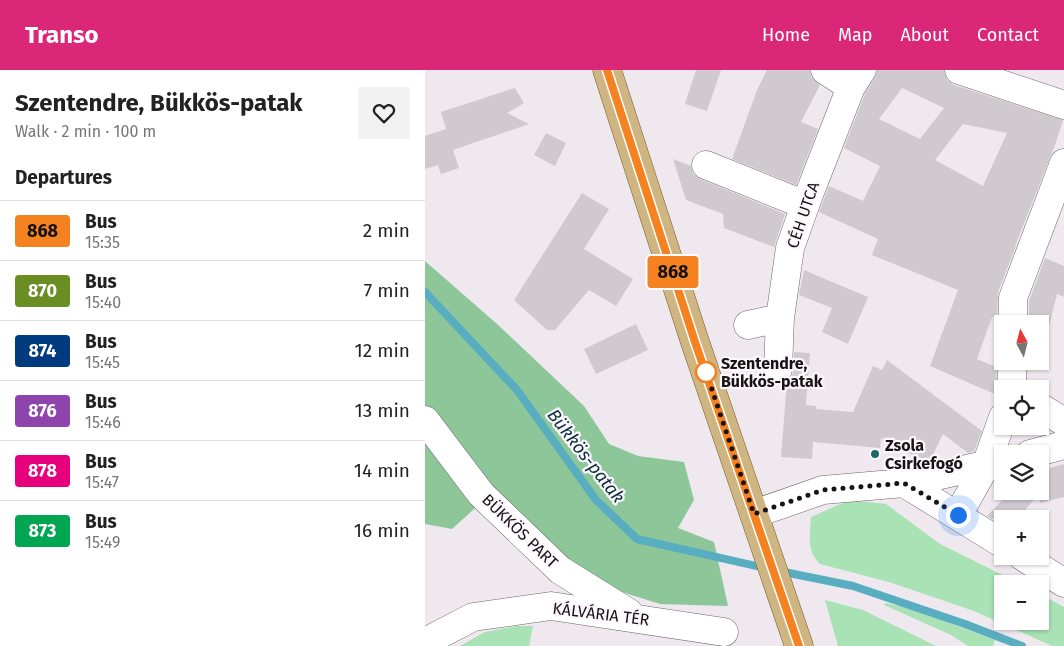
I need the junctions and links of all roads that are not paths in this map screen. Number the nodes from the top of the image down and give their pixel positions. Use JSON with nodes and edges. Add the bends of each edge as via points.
{"nodes":[{"id":1,"x":607,"y":70,"type":"edge"},
{"id":2,"x":825,"y":70,"type":"edge"},
{"id":3,"x":959,"y":70,"type":"edge"},
{"id":4,"x":856,"y":79,"type":"edge"},
{"id":5,"x":1064,"y":105,"type":"edge"},
{"id":6,"x":1064,"y":164,"type":"edge"},
{"id":7,"x":707,"y":165,"type":"dead end"},
{"id":8,"x":805,"y":205,"type":"junction"},
{"id":9,"x":1013,"y":315,"type":"edge"},
{"id":10,"x":780,"y":318,"type":"junction"},
{"id":11,"x":748,"y":325,"type":"dead end"},
{"id":12,"x":778,"y":369,"type":"dead end"},
{"id":13,"x":1049,"y":413,"type":"edge"},
{"id":14,"x":425,"y":420,"type":"edge"},
{"id":15,"x":1064,"y":422,"type":"edge"},
{"id":16,"x":1064,"y":445,"type":"edge"},
{"id":17,"x":1049,"y":449,"type":"edge"},
{"id":18,"x":994,"y":463,"type":"edge"},
{"id":19,"x":904,"y":483,"type":"junction"},
{"id":20,"x":958,"y":515,"type":"junction"},
{"id":21,"x":756,"y":520,"type":"junction"},
{"id":22,"x":994,"y":538,"type":"edge"},
{"id":23,"x":1036,"y":565,"type":"edge"},
{"id":24,"x":1064,"y":583,"type":"edge"},
{"id":25,"x":636,"y":618,"type":"junction"},
{"id":26,"x":723,"y":632,"type":"dead end"},
{"id":27,"x":425,"y":642,"type":"edge"},
{"id":28,"x":799,"y":646,"type":"edge"}],
"edges":[{"from":1,"to":21,"type":"main road"},
{"from":2,"to":4,"type":"street"},
{"from":3,"to":5,"type":"street"},
{"from":4,"to":8,"type":"street","name":"CÉH UTCA"},
{"from":6,"to":9,"type":"street","via":[[1013,298]]},
{"from":7,"to":8,"type":"street"},
{"from":8,"to":10,"type":"street","name":"CÉH UTCA","via":[[790,248]]},
{"from":10,"to":11,"type":"street"},
{"from":10,"to":12,"type":"street","name":"CÉH UTCA"},
{"from":13,"to":15,"type":"street"},
{"from":14,"to":25,"type":"street","name":"BÜKKÖS PART","via":[[481,494],[560,570]]},
{"from":16,"to":17,"type":"street"},
{"from":18,"to":19,"type":"street"},
{"from":18,"to":20,"type":"street"},
{"from":19,"to":20,"type":"street"},
{"from":19,"to":21,"type":"street","via":[[823,490]]},
{"from":20,"to":22,"type":"street"},
{"from":21,"to":28,"type":"main road"},
{"from":23,"to":24,"type":"street"},
{"from":25,"to":26,"type":"street","name":"KÁLVÁRIA TÉR"},
{"from":25,"to":27,"type":"street","name":"KÁLVÁRIA TÉR","via":[[551,606],[473,617]]}]}
